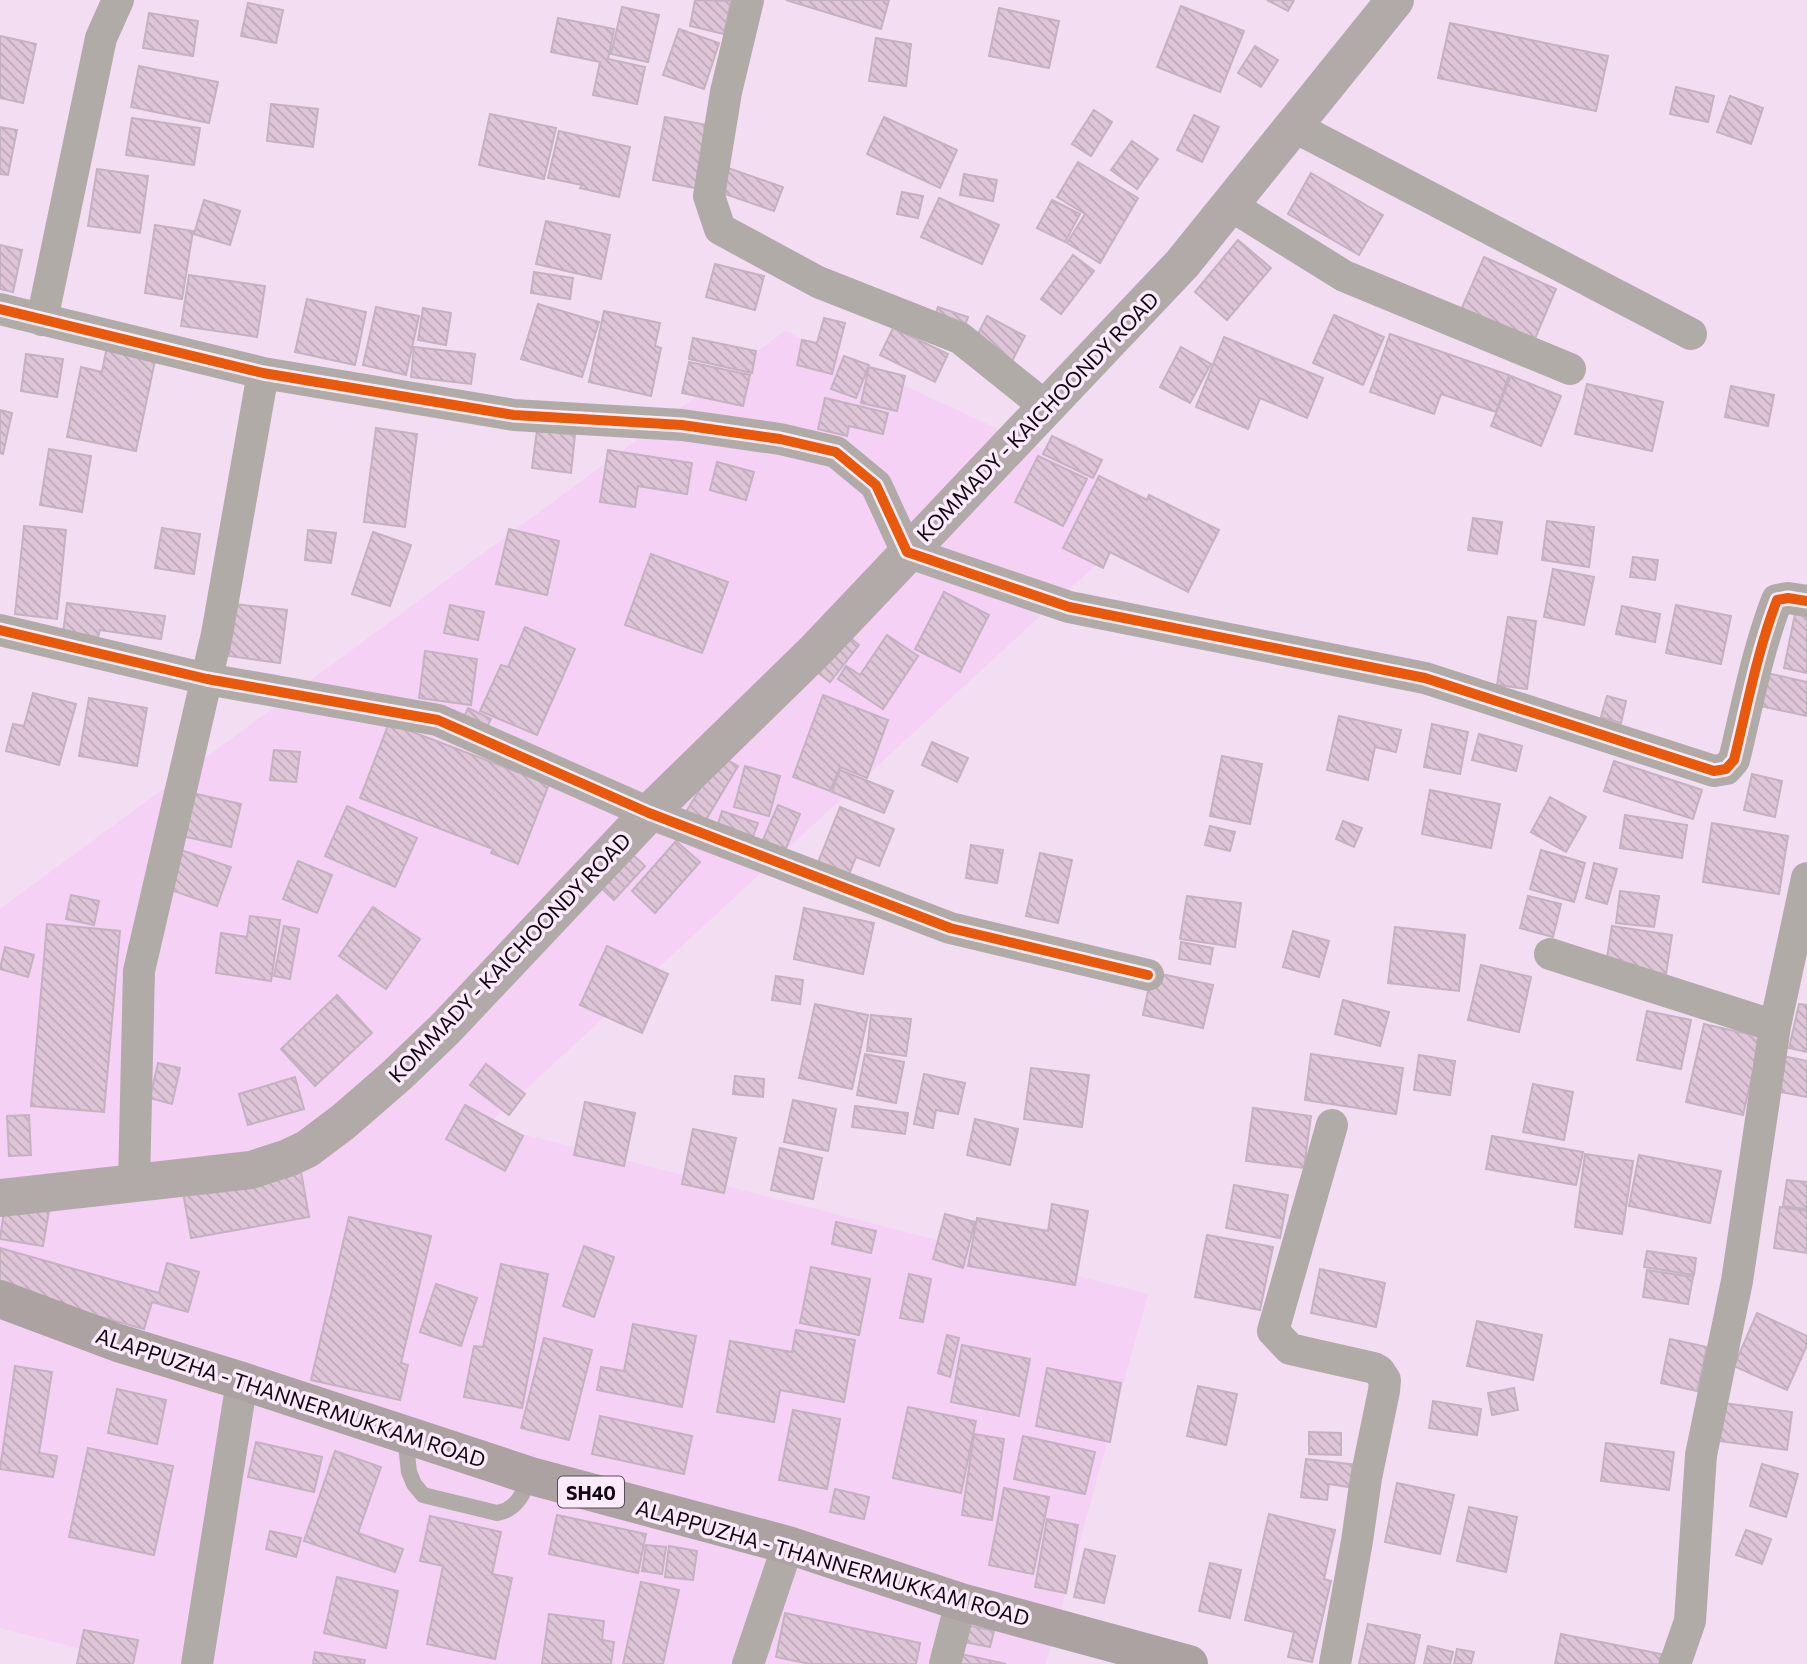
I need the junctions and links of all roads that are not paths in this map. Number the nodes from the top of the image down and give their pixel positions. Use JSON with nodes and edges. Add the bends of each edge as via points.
{"nodes":[{"id":1,"x":118,"y":0,"type":"edge"},
{"id":2,"x":748,"y":0,"type":"edge"},
{"id":3,"x":1395,"y":0,"type":"edge"},
{"id":4,"x":1293,"y":127,"type":"junction"},
{"id":5,"x":1230,"y":205,"type":"junction"},
{"id":6,"x":0,"y":309,"type":"edge"},
{"id":7,"x":42,"y":320,"type":"junction"},
{"id":8,"x":1691,"y":334,"type":"dead end"},
{"id":9,"x":1570,"y":369,"type":"dead end"},
{"id":10,"x":263,"y":373,"type":"junction"},
{"id":11,"x":1046,"y":407,"type":"junction"},
{"id":12,"x":907,"y":552,"type":"junction"},
{"id":13,"x":1807,"y":601,"type":"edge"},
{"id":14,"x":0,"y":630,"type":"edge"},
{"id":15,"x":206,"y":679,"type":"junction"},
{"id":16,"x":649,"y":813,"type":"junction"},
{"id":17,"x":1807,"y":877,"type":"edge"},
{"id":18,"x":1550,"y":954,"type":"dead end"},
{"id":19,"x":1148,"y":975,"type":"dead end"},
{"id":20,"x":1775,"y":1026,"type":"junction"},
{"id":21,"x":1332,"y":1125,"type":"dead end"},
{"id":22,"x":134,"y":1183,"type":"junction"},
{"id":23,"x":0,"y":1198,"type":"edge"},
{"id":24,"x":0,"y":1299,"type":"edge"},
{"id":25,"x":242,"y":1381,"type":"junction"},
{"id":26,"x":405,"y":1434,"type":"junction"},
{"id":27,"x":531,"y":1476,"type":"junction"},
{"id":28,"x":788,"y":1545,"type":"junction"},
{"id":29,"x":961,"y":1602,"type":"junction"},
{"id":30,"x":197,"y":1664,"type":"edge"},
{"id":31,"x":748,"y":1664,"type":"edge"},
{"id":32,"x":944,"y":1664,"type":"edge"},
{"id":33,"x":1189,"y":1664,"type":"edge"},
{"id":34,"x":1335,"y":1664,"type":"edge"},
{"id":35,"x":1675,"y":1664,"type":"edge"}],
"edges":[{"from":1,"to":7,"type":"street","via":[[101,38]]},
{"from":2,"to":11,"type":"street","via":[[726,92],[709,196],[720,229],[818,282],[960,338]]},
{"from":3,"to":4,"type":"main road","name":"KOMMADY - KAICHOONDY ROAD"},
{"from":4,"to":5,"type":"main road","name":"KOMMADY - KAICHOONDY ROAD"},
{"from":4,"to":8,"type":"street"},
{"from":5,"to":9,"type":"street","via":[[1344,275]]},
{"from":5,"to":11,"type":"main road","name":"KOMMADY - KAICHOONDY ROAD","via":[[1182,264]]},
{"from":6,"to":7,"type":"street"},
{"from":7,"to":10,"type":"street"},
{"from":10,"to":12,"type":"street","via":[[514,415],[682,425],[836,452],[876,485]]},
{"from":10,"to":15,"type":"street"},
{"from":11,"to":12,"type":"main road","name":"KOMMADY - KAICHOONDY ROAD"},
{"from":12,"to":13,"type":"street","via":[[1069,607],[1425,678],[1714,771],[1726,769],[1734,760],[1777,600]]},
{"from":12,"to":16,"type":"main road","name":"KOMMADY - KAICHOONDY ROAD","via":[[815,651]]},
{"from":14,"to":15,"type":"street"},
{"from":15,"to":16,"type":"street","via":[[438,720]]},
{"from":15,"to":22,"type":"street","via":[[139,971]]},
{"from":16,"to":19,"type":"street","via":[[950,928]]},
{"from":16,"to":22,"type":"main road","name":"KOMMADY - KAICHOONDY ROAD","via":[[445,1029],[307,1149],[251,1170]]},
{"from":17,"to":20,"type":"street"},
{"from":18,"to":20,"type":"street"},
{"from":20,"to":35,"type":"street","via":[[1737,1281],[1701,1455],[1690,1621]]},
{"from":21,"to":34,"type":"street","via":[[1273,1331],[1290,1349],[1374,1368],[1385,1380]]},
{"from":22,"to":23,"type":"main road","name":"KOMMADY - KAICHOONDY ROAD"},
{"from":24,"to":25,"type":"main road","name":"ALAPPUZHA - THANNERMUKKAM ROAD","number":"SH40","via":[[118,1343]]},
{"from":25,"to":26,"type":"main road","name":"ALAPPUZHA - THANNERMUKKAM ROAD","number":"SH40"},
{"from":25,"to":30,"type":"street"},
{"from":26,"to":27,"type":"main road","name":"ALAPPUZHA - THANNERMUKKAM ROAD","number":"SH40"},
{"from":26,"to":27,"type":"lane","via":[[409,1472],[423,1495],[506,1512],[521,1499]]},
{"from":27,"to":28,"type":"main road","name":"ALAPPUZHA - THANNERMUKKAM ROAD","number":"SH40"},
{"from":28,"to":29,"type":"main road","name":"ALAPPUZHA - THANNERMUKKAM ROAD","number":"SH40"},
{"from":28,"to":31,"type":"street"},
{"from":29,"to":32,"type":"street"},
{"from":29,"to":33,"type":"main road","name":"ALAPPUZHA - THANNERMUKKAM ROAD","number":"SH40"}]}
